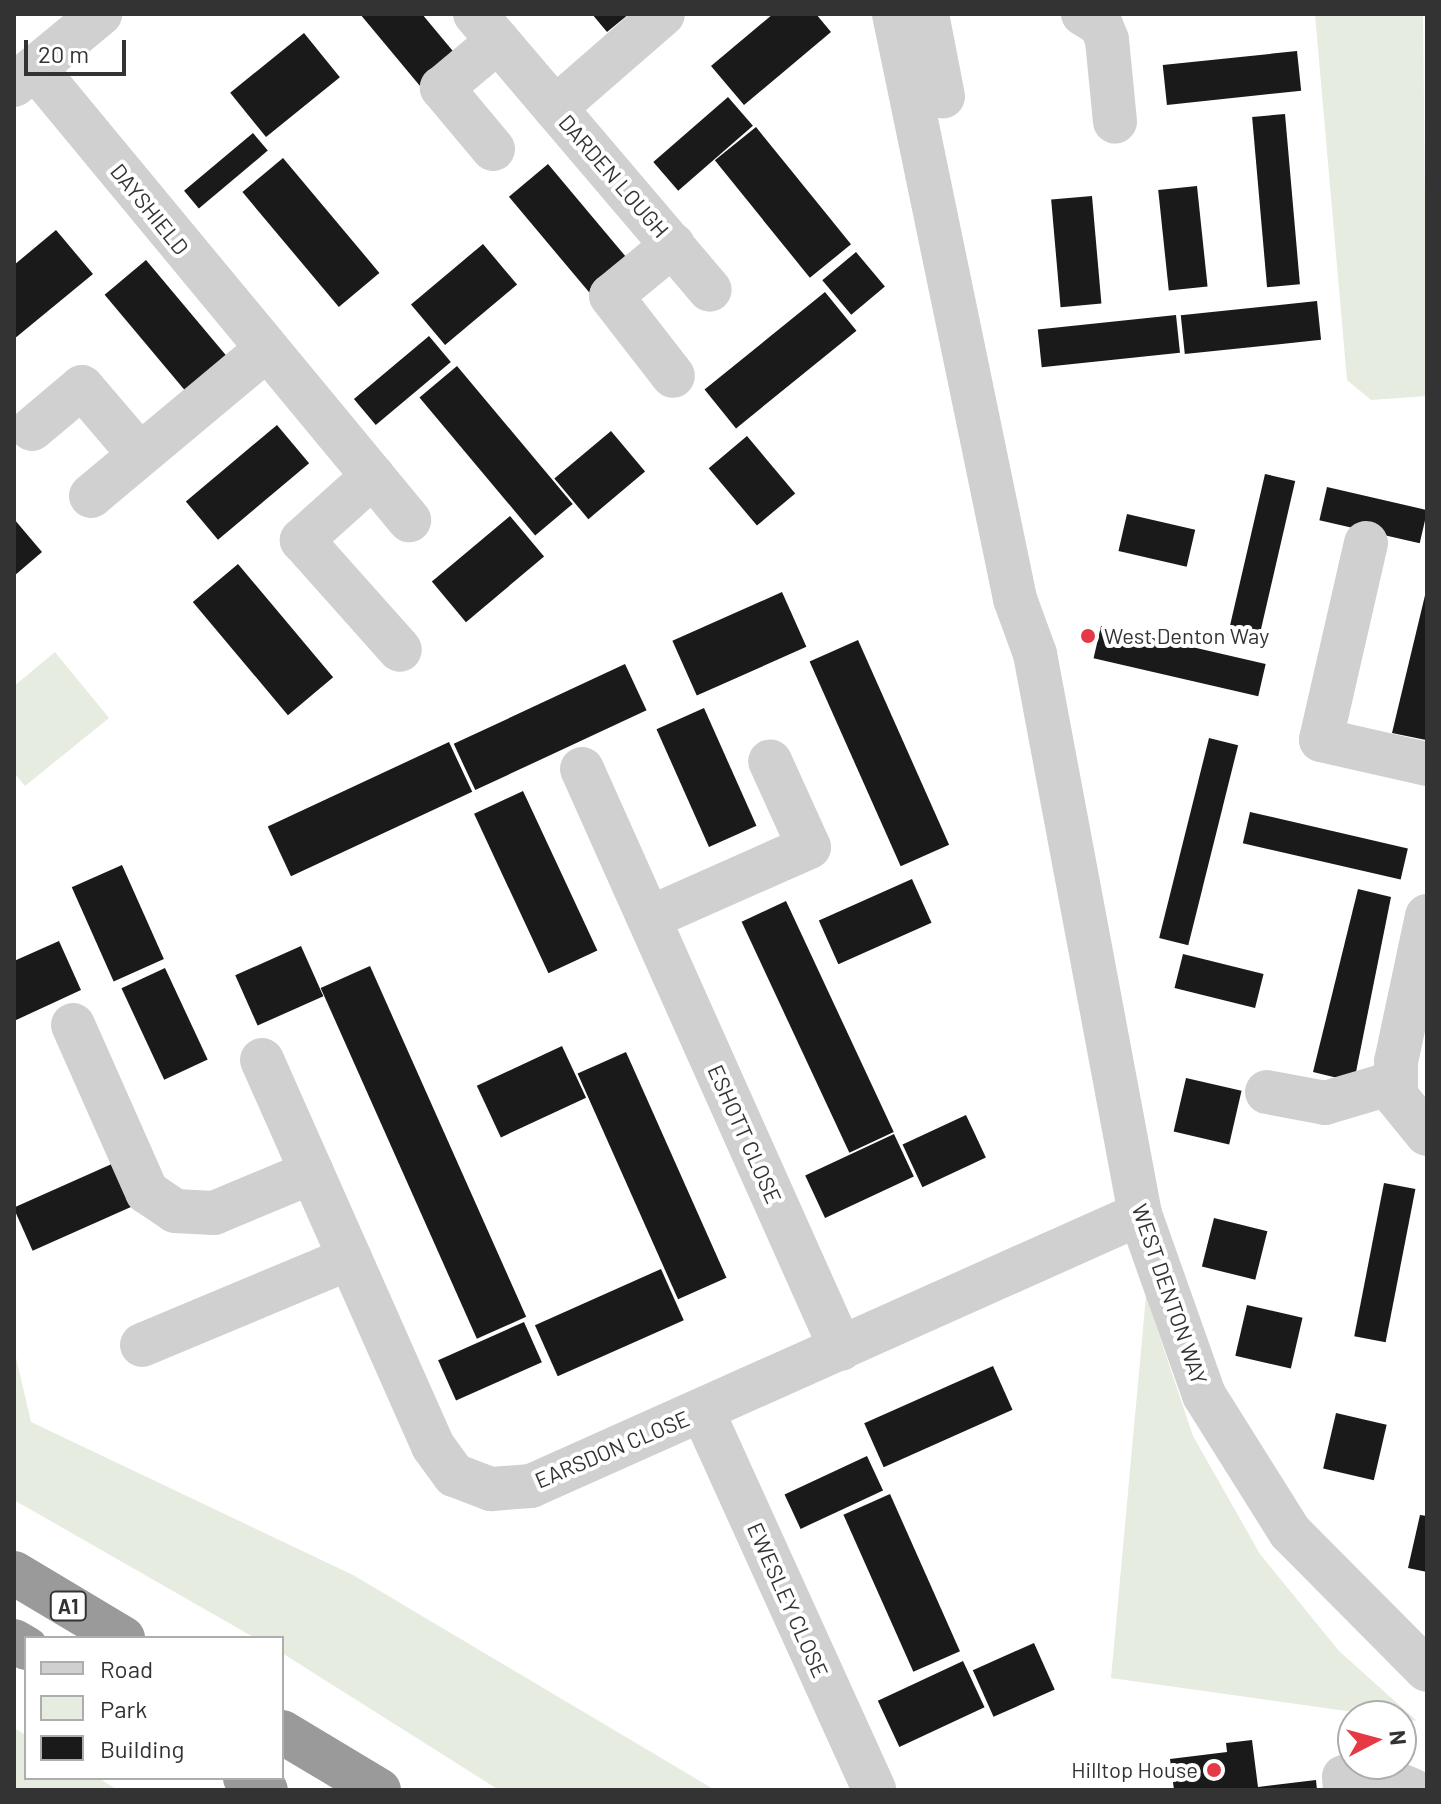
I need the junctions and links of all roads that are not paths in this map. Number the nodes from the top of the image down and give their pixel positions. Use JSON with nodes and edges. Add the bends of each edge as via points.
{"nodes":[{"id":1,"x":100,"y":14,"type":"edge"},
{"id":2,"x":663,"y":14,"type":"edge"},
{"id":3,"x":894,"y":14,"type":"edge"},
{"id":4,"x":927,"y":14,"type":"edge"},
{"id":5,"x":1083,"y":14,"type":"edge"},
{"id":6,"x":487,"y":28,"type":"edge"},
{"id":7,"x":24,"y":76,"type":"edge"},
{"id":8,"x":555,"y":108,"type":"junction"},
{"id":9,"x":1115,"y":122,"type":"dead end"},
{"id":10,"x":493,"y":149,"type":"dead end"},
{"id":11,"x":673,"y":245,"type":"junction"},
{"id":12,"x":710,"y":290,"type":"dead end"},
{"id":13,"x":267,"y":349,"type":"junction"},
{"id":14,"x":673,"y":376,"type":"dead end"},
{"id":15,"x":32,"y":429,"type":"dead end"},
{"id":16,"x":140,"y":455,"type":"junction"},
{"id":17,"x":373,"y":476,"type":"junction"},
{"id":18,"x":91,"y":496,"type":"dead end"},
{"id":19,"x":409,"y":520,"type":"dead end"},
{"id":20,"x":1366,"y":543,"type":"dead end"},
{"id":21,"x":400,"y":650,"type":"dead end"},
{"id":22,"x":1035,"y":654,"type":"junction"},
{"id":23,"x":770,"y":761,"type":"dead end"},
{"id":24,"x":1427,"y":764,"type":"edge"},
{"id":25,"x":582,"y":769,"type":"dead end"},
{"id":26,"x":1427,"y":916,"type":"edge"},
{"id":27,"x":649,"y":918,"type":"junction"},
{"id":28,"x":73,"y":1025,"type":"dead end"},
{"id":29,"x":262,"y":1060,"type":"dead end"},
{"id":30,"x":1396,"y":1082,"type":"junction"},
{"id":31,"x":1267,"y":1092,"type":"dead end"},
{"id":32,"x":1427,"y":1134,"type":"edge"},
{"id":33,"x":312,"y":1172,"type":"junction"},
{"id":34,"x":1140,"y":1214,"type":"junction"},
{"id":35,"x":350,"y":1258,"type":"junction"},
{"id":36,"x":142,"y":1345,"type":"dead end"},
{"id":37,"x":841,"y":1349,"type":"junction"},
{"id":38,"x":702,"y":1410,"type":"junction"},
{"id":39,"x":14,"y":1573,"type":"edge"},
{"id":40,"x":120,"y":1636,"type":"edge"},
{"id":41,"x":1427,"y":1670,"type":"edge"},
{"id":42,"x":284,"y":1733,"type":"edge"},
{"id":43,"x":248,"y":1780,"type":"edge"},
{"id":44,"x":266,"y":1790,"type":"edge"},
{"id":45,"x":379,"y":1790,"type":"edge"},
{"id":46,"x":874,"y":1790,"type":"edge"},
{"id":47,"x":1345,"y":1790,"type":"edge"},
{"id":48,"x":1412,"y":1790,"type":"edge"}],
"edges":[{"from":1,"to":7,"type":"street"},
{"from":2,"to":8,"type":"street","name":"DARDEN LOUGH"},
{"from":3,"to":22,"type":"street","name":"WEST DENTON WAY","via":[[1015,599]]},
{"from":4,"to":22,"type":"street","name":"WEST DENTON WAY","via":[[1036,598]]},
{"from":5,"to":9,"type":"street","via":[[1101,25],[1107,40]]},
{"from":6,"to":8,"type":"street","name":"DARDEN LOUGH"},
{"from":6,"to":10,"type":"street","via":[[442,88]]},
{"from":7,"to":13,"type":"street","name":"DAYSHIELD"},
{"from":8,"to":11,"type":"street","name":"DARDEN LOUGH"},
{"from":11,"to":12,"type":"street","name":"DARDEN LOUGH"},
{"from":11,"to":14,"type":"street","name":"DARDEN LOUGH","via":[[611,296]]},
{"from":13,"to":16,"type":"street"},
{"from":13,"to":17,"type":"street","name":"DAYSHIELD"},
{"from":15,"to":16,"type":"street","via":[[82,387]]},
{"from":16,"to":18,"type":"street"},
{"from":17,"to":19,"type":"street","name":"DAYSHIELD"},
{"from":17,"to":21,"type":"street","via":[[302,540]]},
{"from":20,"to":24,"type":"street","via":[[1321,740]]},
{"from":22,"to":34,"type":"street","name":"WEST DENTON WAY"},
{"from":23,"to":27,"type":"street","via":[[809,847]]},
{"from":25,"to":27,"type":"street","name":"ESHOTT CLOSE"},
{"from":26,"to":30,"type":"street"},
{"from":27,"to":37,"type":"street","name":"ESHOTT CLOSE"},
{"from":28,"to":33,"type":"street","via":[[147,1192],[175,1211],[214,1213]]},
{"from":29,"to":33,"type":"street","name":"EARSDON CLOSE"},
{"from":30,"to":31,"type":"street","via":[[1325,1103]]},
{"from":30,"to":32,"type":"street","via":[[1414,1126]]},
{"from":33,"to":35,"type":"street","name":"EARSDON CLOSE"},
{"from":34,"to":37,"type":"street","name":"EARSDON CLOSE"},
{"from":34,"to":41,"type":"street","name":"WEST DENTON WAY","via":[[1204,1395],[1290,1532]]},
{"from":35,"to":36,"type":"street"},
{"from":35,"to":38,"type":"street","name":"EARSDON CLOSE","via":[[433,1446],[454,1475],[491,1489],[531,1486]]},
{"from":37,"to":38,"type":"street","name":"EARSDON CLOSE"},
{"from":38,"to":46,"type":"street","name":"EWESLEY CLOSE"},
{"from":39,"to":40,"type":"highway","number":"A1"},
{"from":42,"to":45,"type":"highway"},
{"from":43,"to":44,"type":"highway"},
{"from":47,"to":48,"type":"street","via":[[1344,1777],[1364,1770]]}]}
